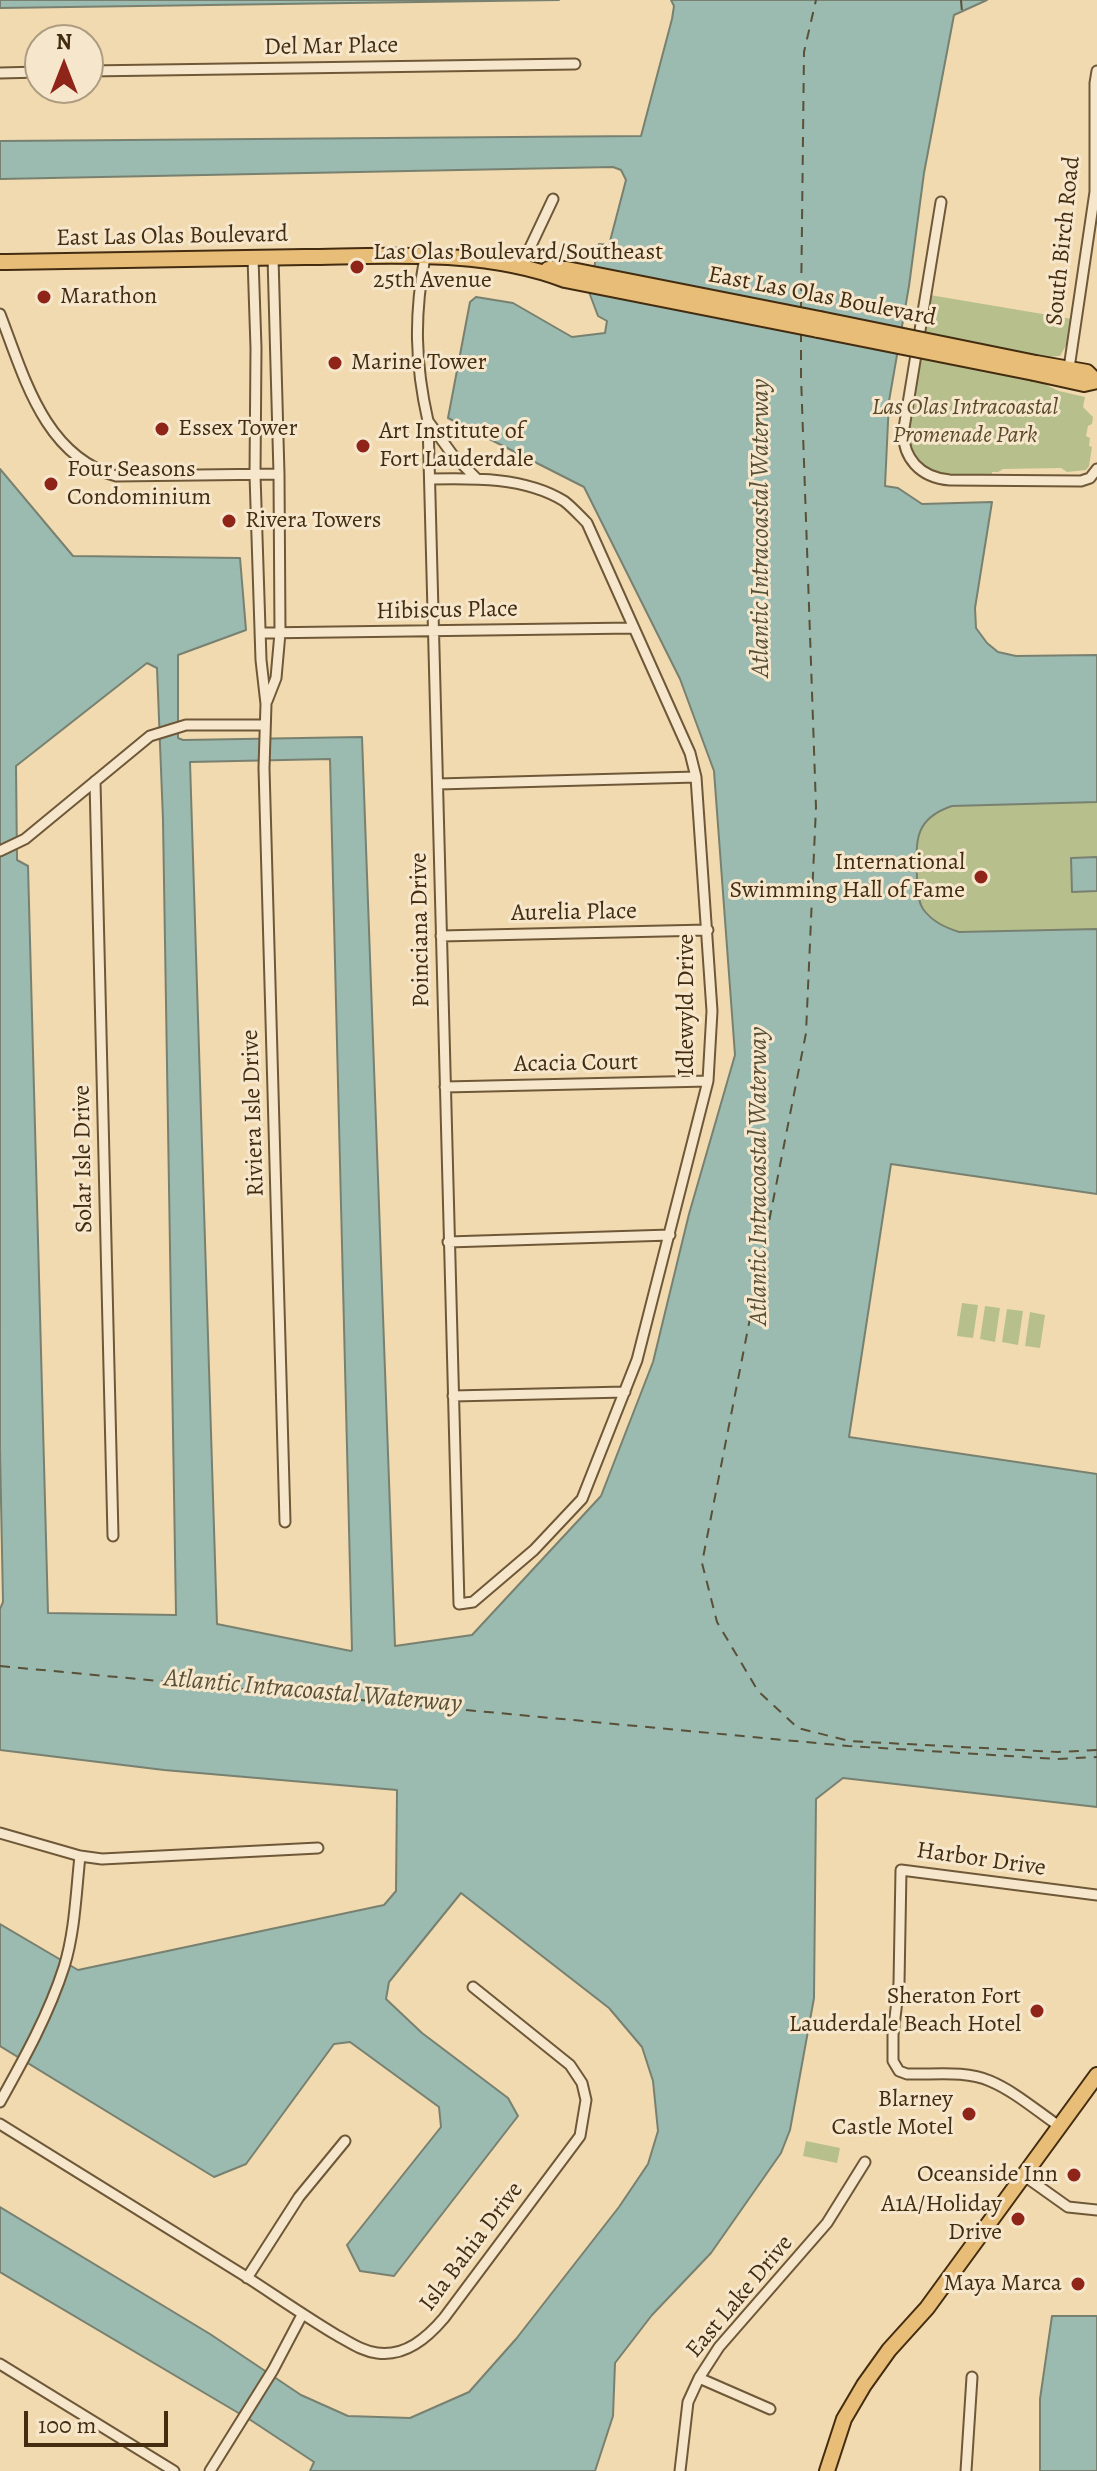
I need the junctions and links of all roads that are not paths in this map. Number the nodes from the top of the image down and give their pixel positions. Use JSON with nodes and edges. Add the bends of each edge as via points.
{"nodes":[{"id":1,"x":575,"y":64,"type":"dead end"},
{"id":2,"x":104,"y":71,"type":"edge"},
{"id":3,"x":1097,"y":71,"type":"edge"},
{"id":4,"x":24,"y":72,"type":"edge"},
{"id":5,"x":0,"y":73,"type":"edge"},
{"id":6,"x":1096,"y":137,"type":"edge"},
{"id":7,"x":553,"y":199,"type":"dead end"},
{"id":8,"x":941,"y":202,"type":"dead end"},
{"id":9,"x":273,"y":257,"type":"junction"},
{"id":10,"x":425,"y":257,"type":"junction"},
{"id":11,"x":253,"y":258,"type":"junction"},
{"id":12,"x":0,"y":262,"type":"edge"},
{"id":13,"x":1085,"y":263,"type":"junction"},
{"id":14,"x":1097,"y":263,"type":"edge"},
{"id":15,"x":530,"y":268,"type":"junction"},
{"id":16,"x":0,"y":314,"type":"edge"},
{"id":17,"x":1035,"y":368,"type":"junction"},
{"id":18,"x":1069,"y":368,"type":"junction"},
{"id":19,"x":1097,"y":381,"type":"edge"},
{"id":20,"x":428,"y":421,"type":"junction"},
{"id":21,"x":1097,"y":469,"type":"edge"},
{"id":22,"x":279,"y":474,"type":"junction"},
{"id":23,"x":255,"y":475,"type":"junction"},
{"id":24,"x":476,"y":478,"type":"junction"},
{"id":25,"x":430,"y":479,"type":"junction"},
{"id":26,"x":634,"y":628,"type":"junction"},
{"id":27,"x":435,"y":631,"type":"junction"},
{"id":28,"x":260,"y":633,"type":"junction"},
{"id":29,"x":280,"y":633,"type":"junction"},
{"id":30,"x":266,"y":704,"type":"junction"},
{"id":31,"x":264,"y":729,"type":"junction"},
{"id":32,"x":696,"y":777,"type":"junction"},
{"id":33,"x":95,"y":781,"type":"junction"},
{"id":34,"x":438,"y":784,"type":"junction"},
{"id":35,"x":0,"y":851,"type":"edge"},
{"id":36,"x":708,"y":930,"type":"junction"},
{"id":37,"x":441,"y":936,"type":"junction"},
{"id":38,"x":708,"y":1081,"type":"junction"},
{"id":39,"x":445,"y":1087,"type":"junction"},
{"id":40,"x":670,"y":1235,"type":"junction"},
{"id":41,"x":448,"y":1242,"type":"junction"},
{"id":42,"x":625,"y":1392,"type":"junction"},
{"id":43,"x":453,"y":1396,"type":"junction"},
{"id":44,"x":285,"y":1522,"type":"dead end"},
{"id":45,"x":113,"y":1536,"type":"dead end"},
{"id":46,"x":459,"y":1604,"type":"joint"},
{"id":47,"x":0,"y":1833,"type":"edge"},
{"id":48,"x":318,"y":1848,"type":"dead end"},
{"id":49,"x":80,"y":1856,"type":"junction"},
{"id":50,"x":1097,"y":1895,"type":"edge"},
{"id":51,"x":473,"y":1987,"type":"dead end"},
{"id":52,"x":1097,"y":2075,"type":"edge"},
{"id":53,"x":0,"y":2102,"type":"edge"},
{"id":54,"x":0,"y":2124,"type":"edge"},
{"id":55,"x":1059,"y":2126,"type":"junction"},
{"id":56,"x":345,"y":2141,"type":"dead end"},
{"id":57,"x":865,"y":2162,"type":"dead end"},
{"id":58,"x":1023,"y":2175,"type":"junction"},
{"id":59,"x":1097,"y":2210,"type":"edge"},
{"id":60,"x":247,"y":2278,"type":"junction"},
{"id":61,"x":302,"y":2315,"type":"junction"},
{"id":62,"x":0,"y":2364,"type":"edge"},
{"id":63,"x":972,"y":2377,"type":"dead end"},
{"id":64,"x":699,"y":2378,"type":"junction"},
{"id":65,"x":770,"y":2409,"type":"dead end"},
{"id":66,"x":174,"y":2471,"type":"edge"},
{"id":67,"x":210,"y":2471,"type":"edge"},
{"id":68,"x":680,"y":2471,"type":"edge"},
{"id":69,"x":827,"y":2471,"type":"edge"},
{"id":70,"x":966,"y":2471,"type":"edge"}],
"edges":[{"from":1,"to":2,"type":"street","name":"Del Mar Place"},
{"from":3,"to":6,"type":"street","name":"South Birch Road"},
{"from":4,"to":5,"type":"street"},
{"from":6,"to":13,"type":"street","name":"South Birch Road"},
{"from":7,"to":15,"type":"street","via":[[527,254]]},
{"from":8,"to":21,"type":"street","via":[[904,428],[912,462],[929,476],[950,480],[1081,481]]},
{"from":9,"to":10,"type":"main road","name":"East Las Olas Boulevard"},
{"from":9,"to":11,"type":"main road","name":"East Las Olas Boulevard"},
{"from":9,"to":22,"type":"street","name":"Riviera Isle Drive"},
{"from":10,"to":15,"type":"main road","name":"East Las Olas Boulevard"},
{"from":10,"to":20,"type":"street","name":"Poinciana Drive","via":[[416,333]]},
{"from":11,"to":12,"type":"main road","name":"East Las Olas Boulevard"},
{"from":11,"to":23,"type":"street","name":"Riviera Isle Drive"},
{"from":13,"to":14,"type":"street"},
{"from":13,"to":18,"type":"street","name":"South Birch Road"},
{"from":15,"to":17,"type":"main road","name":"East Las Olas Boulevard","bridge":true},
{"from":16,"to":23,"type":"street","via":[[49,427],[97,471],[116,476]]},
{"from":17,"to":18,"type":"main road","name":"East Las Olas Boulevard"},
{"from":17,"to":19,"type":"main road","name":"East Las Olas Boulevard","via":[[1084,384]]},
{"from":18,"to":19,"type":"main road","name":"East Las Olas Boulevard"},
{"from":20,"to":24,"type":"street"},
{"from":20,"to":25,"type":"street","name":"Poinciana Drive"},
{"from":22,"to":23,"type":"street"},
{"from":22,"to":29,"type":"street","name":"Riviera Isle Drive"},
{"from":23,"to":28,"type":"street","name":"Riviera Isle Drive"},
{"from":24,"to":25,"type":"street","name":"Idlewyld Drive"},
{"from":24,"to":26,"type":"street","name":"Idlewyld Drive","via":[[538,490],[565,502],[587,523]]},
{"from":25,"to":27,"type":"street","name":"Poinciana Drive"},
{"from":26,"to":27,"type":"street","name":"Hibiscus Place"},
{"from":26,"to":32,"type":"street","name":"Idlewyld Drive"},
{"from":27,"to":29,"type":"street","name":"Hibiscus Place"},
{"from":27,"to":34,"type":"street","name":"Poinciana Drive"},
{"from":28,"to":29,"type":"street","name":"Hibiscus Place"},
{"from":28,"to":30,"type":"street","name":"Riviera Isle Drive"},
{"from":29,"to":30,"type":"street","name":"Riviera Isle Drive","via":[[276,678]]},
{"from":30,"to":31,"type":"street","name":"Riviera Isle Drive"},
{"from":31,"to":33,"type":"street","via":[[186,725],[150,736]]},
{"from":31,"to":44,"type":"street","name":"Riviera Isle Drive"},
{"from":32,"to":34,"type":"street"},
{"from":32,"to":36,"type":"street","name":"Idlewyld Drive"},
{"from":33,"to":35,"type":"street","via":[[25,839]]},
{"from":33,"to":45,"type":"street","name":"Solar Isle Drive"},
{"from":34,"to":37,"type":"street","name":"Poinciana Drive"},
{"from":36,"to":37,"type":"street","name":"Aurelia Place"},
{"from":36,"to":38,"type":"street","name":"Idlewyld Drive"},
{"from":37,"to":39,"type":"street","name":"Poinciana Drive"},
{"from":38,"to":39,"type":"street","name":"Acacia Court"},
{"from":38,"to":40,"type":"street","name":"Idlewyld Drive"},
{"from":39,"to":41,"type":"street","name":"Poinciana Drive"},
{"from":40,"to":41,"type":"street"},
{"from":40,"to":42,"type":"street","name":"Idlewyld Drive"},
{"from":41,"to":43,"type":"street","name":"Poinciana Drive"},
{"from":42,"to":43,"type":"street"},
{"from":42,"to":46,"type":"street","name":"Idlewyld Drive","via":[[582,1499],[534,1550],[473,1602]]},
{"from":43,"to":46,"type":"street","name":"Poinciana Drive"},
{"from":47,"to":49,"type":"street"},
{"from":48,"to":49,"type":"street"},
{"from":49,"to":53,"type":"street","via":[[64,1967]]},
{"from":50,"to":55,"type":"street","name":"Harbor Drive","via":[[901,1870],[893,2035],[893,2061],[899,2071],[988,2080]]},
{"from":51,"to":61,"type":"street","name":"Isla Bahia Drive","via":[[570,2065],[586,2100],[580,2136],[444,2318],[414,2346],[380,2354],[363,2350]]},
{"from":52,"to":55,"type":"main road"},
{"from":54,"to":60,"type":"street","name":"Isla Bahia Drive"},
{"from":55,"to":58,"type":"main road"},
{"from":56,"to":60,"type":"street","via":[[299,2197]]},
{"from":57,"to":64,"type":"street","name":"East Lake Drive","via":[[827,2223],[719,2347]]},
{"from":58,"to":59,"type":"street","via":[[1068,2207]]},
{"from":58,"to":69,"type":"main road","via":[[864,2385],[844,2419]]},
{"from":60,"to":61,"type":"street","name":"Isla Bahia Drive"},
{"from":61,"to":67,"type":"street"},
{"from":62,"to":66,"type":"street"},
{"from":63,"to":70,"type":"street"},
{"from":64,"to":65,"type":"street"},
{"from":64,"to":68,"type":"street","name":"East Lake Drive","via":[[688,2402]]}]}
